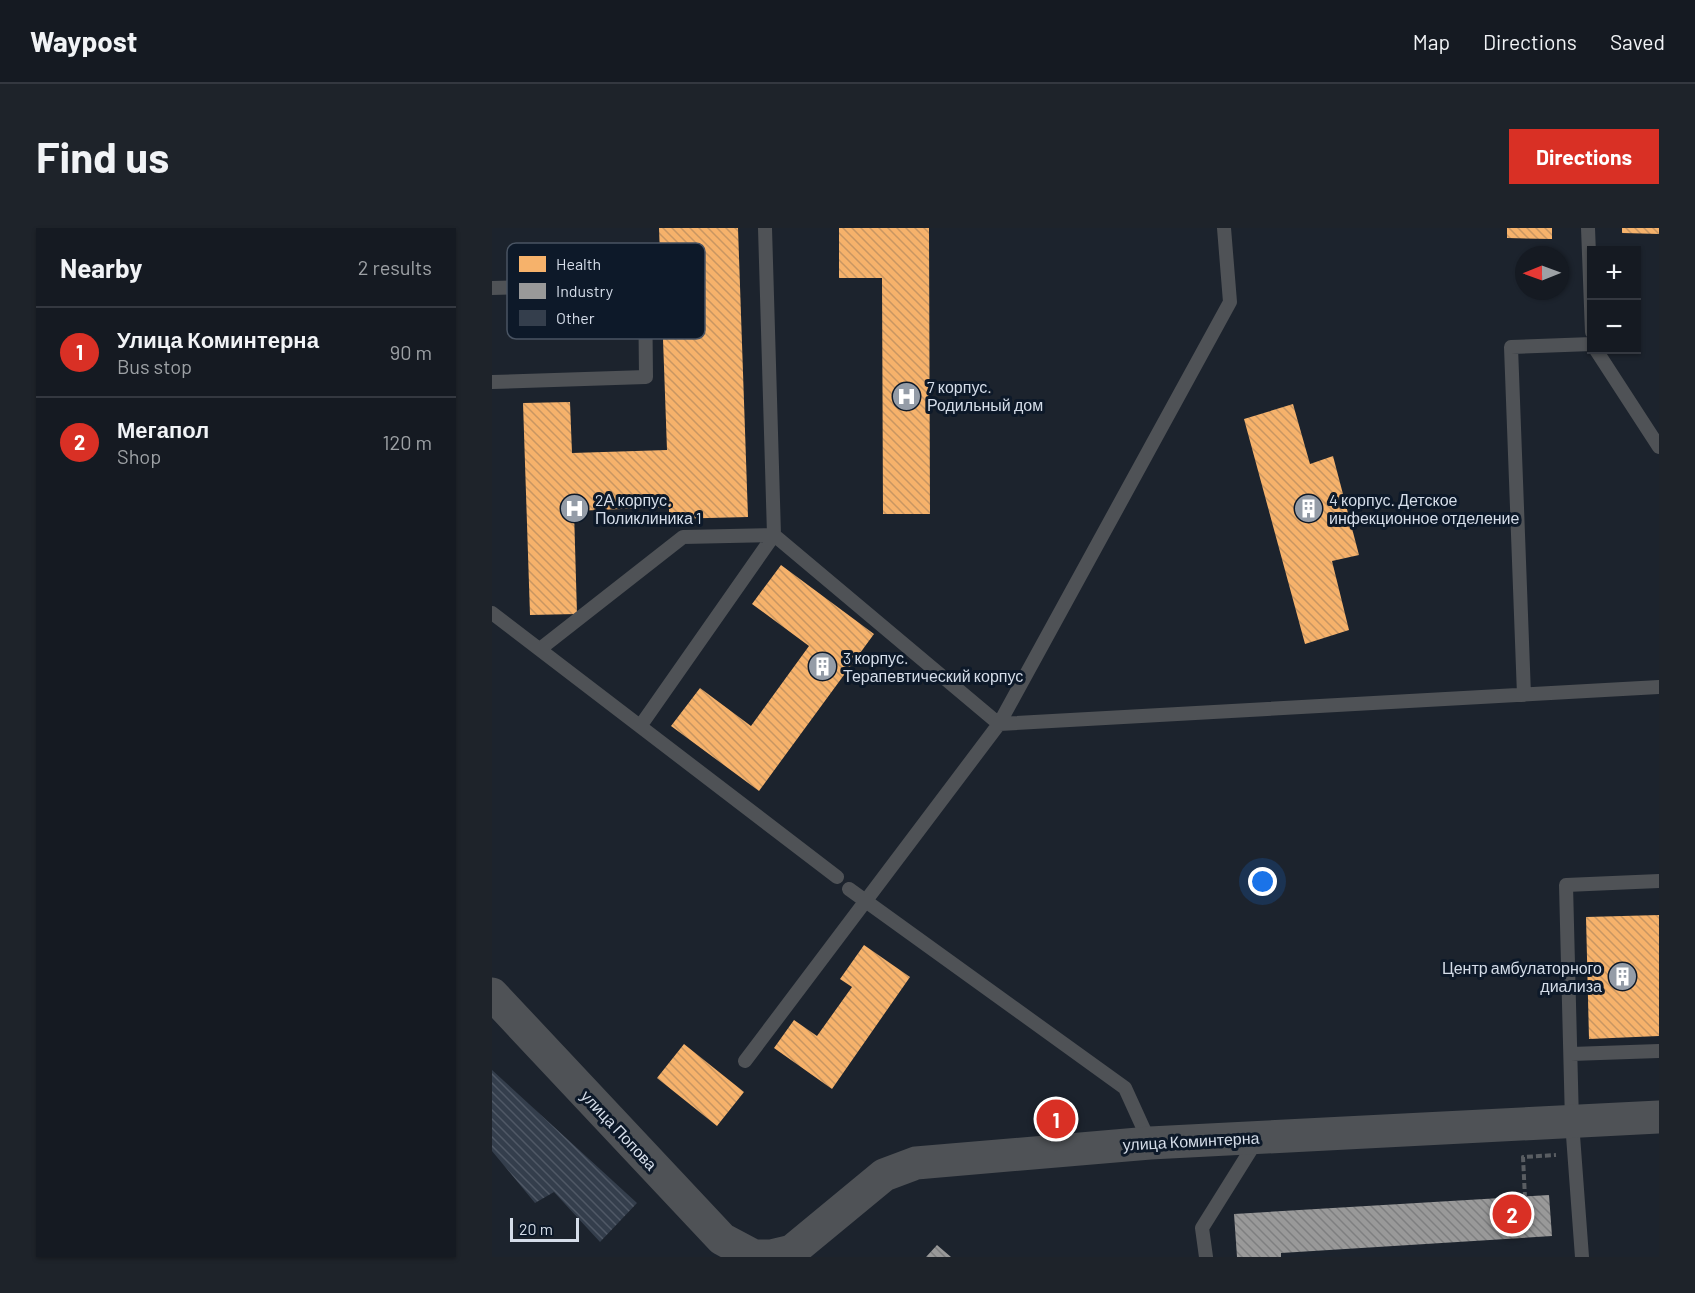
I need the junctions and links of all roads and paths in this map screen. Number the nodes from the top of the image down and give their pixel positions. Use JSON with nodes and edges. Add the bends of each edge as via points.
{"nodes":[{"id":1,"x":765,"y":228,"type":"edge"},
{"id":2,"x":1224,"y":228,"type":"edge"},
{"id":3,"x":1588,"y":228,"type":"edge"},
{"id":4,"x":492,"y":288,"type":"edge"},
{"id":5,"x":507,"y":288,"type":"edge"},
{"id":6,"x":1591,"y":300,"type":"edge"},
{"id":7,"x":646,"y":339,"type":"edge"},
{"id":8,"x":1587,"y":344,"type":"edge"},
{"id":9,"x":1599,"y":354,"type":"edge"},
{"id":10,"x":492,"y":382,"type":"edge"},
{"id":11,"x":1659,"y":447,"type":"edge"},
{"id":12,"x":774,"y":535,"type":"junction"},
{"id":13,"x":492,"y":614,"type":"edge"},
{"id":14,"x":540,"y":649,"type":"junction"},
{"id":15,"x":1659,"y":687,"type":"edge"},
{"id":16,"x":1524,"y":695,"type":"junction"},
{"id":17,"x":999,"y":724,"type":"junction"},
{"id":18,"x":641,"y":725,"type":"junction"},
{"id":19,"x":837,"y":877,"type":"dead end"},
{"id":20,"x":1659,"y":881,"type":"edge"},
{"id":21,"x":849,"y":889,"type":"dead end"},
{"id":22,"x":866,"y":901,"type":"junction"},
{"id":23,"x":492,"y":994,"type":"edge"},
{"id":24,"x":1659,"y":1051,"type":"edge"},
{"id":25,"x":1571,"y":1054,"type":"junction"},
{"id":26,"x":744,"y":1061,"type":"dead end"},
{"id":27,"x":1659,"y":1117,"type":"edge"},
{"id":28,"x":1572,"y":1122,"type":"junction"},
{"id":29,"x":1148,"y":1130,"type":"junction"},
{"id":30,"x":1256,"y":1133,"type":"junction"},
{"id":31,"x":754,"y":1256,"type":"edge"},
{"id":32,"x":1206,"y":1257,"type":"edge"},
{"id":33,"x":1582,"y":1257,"type":"edge"}],
"edges":[{"from":1,"to":12,"type":"lane"},
{"from":2,"to":17,"type":"lane","via":[[1230,302]]},
{"from":3,"to":6,"type":"lane"},
{"from":4,"to":5,"type":"lane"},
{"from":7,"to":10,"type":"lane","via":[[646,377]]},
{"from":8,"to":16,"type":"lane","via":[[1511,347]]},
{"from":9,"to":11,"type":"lane"},
{"from":12,"to":14,"type":"lane","via":[[683,537]]},
{"from":12,"to":17,"type":"lane"},
{"from":12,"to":18,"type":"lane"},
{"from":13,"to":14,"type":"lane"},
{"from":14,"to":18,"type":"lane"},
{"from":15,"to":16,"type":"lane"},
{"from":16,"to":17,"type":"lane"},
{"from":17,"to":22,"type":"lane"},
{"from":18,"to":19,"type":"lane"},
{"from":20,"to":25,"type":"lane","via":[[1566,885]]},
{"from":21,"to":22,"type":"lane"},
{"from":22,"to":26,"type":"lane"},
{"from":22,"to":29,"type":"lane","via":[[1125,1088]]},
{"from":23,"to":31,"type":"street","name":"улица Попова","via":[[722,1239]]},
{"from":24,"to":25,"type":"lane"},
{"from":25,"to":28,"type":"lane"},
{"from":27,"to":28,"type":"street","name":"улица Коминтерна"},
{"from":28,"to":30,"type":"street","name":"улица Коминтерна"},
{"from":28,"to":33,"type":"lane"},
{"from":29,"to":30,"type":"street","name":"улица Коминтерна"},
{"from":29,"to":31,"type":"street","name":"улица Коминтерна","via":[[915,1163],[884,1175],[792,1251]]},
{"from":30,"to":32,"type":"lane","via":[[1202,1228]]}]}
